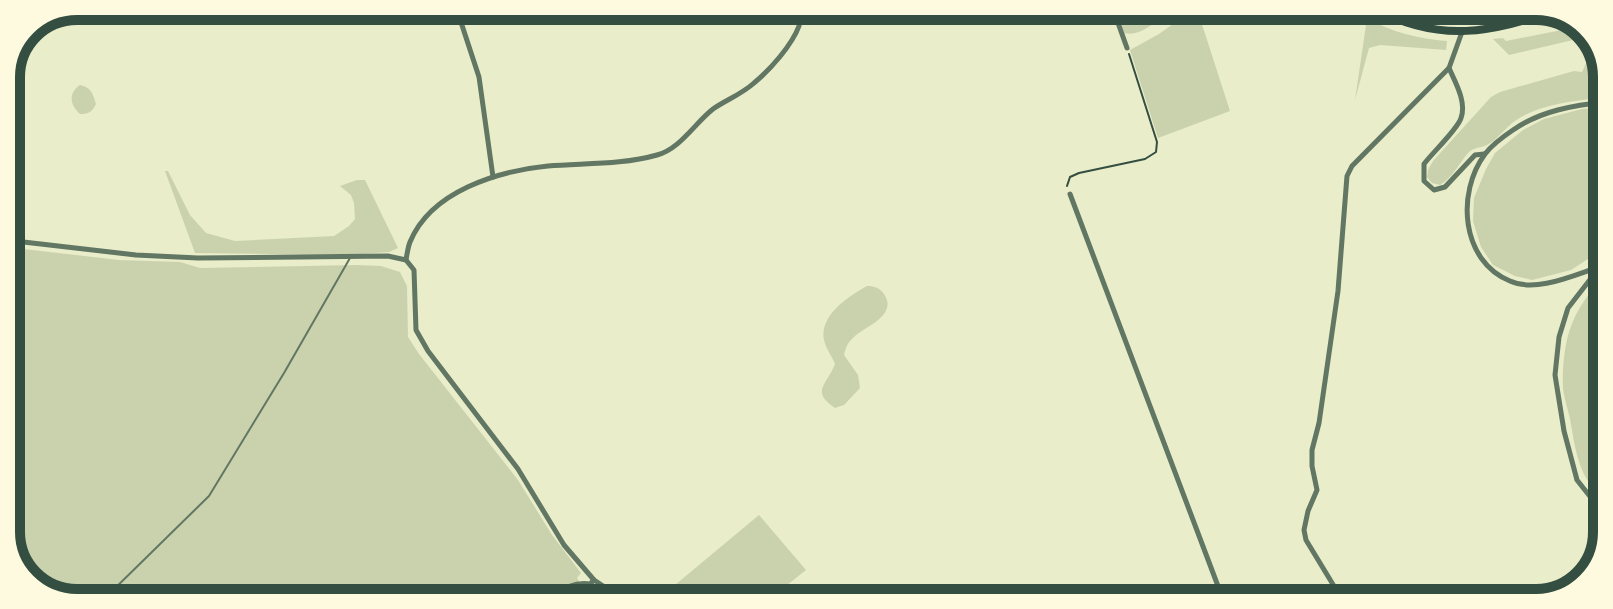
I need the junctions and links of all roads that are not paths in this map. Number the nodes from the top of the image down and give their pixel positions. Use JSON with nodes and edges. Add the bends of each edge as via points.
{"nodes":[{"id":1,"x":460,"y":20,"type":"edge"},
{"id":2,"x":800,"y":20,"type":"edge"},
{"id":3,"x":1117,"y":20,"type":"edge"},
{"id":4,"x":1399,"y":20,"type":"edge"},
{"id":5,"x":1520,"y":20,"type":"edge"},
{"id":6,"x":1462,"y":32,"type":"junction"},
{"id":7,"x":1127,"y":48,"type":"road end"},
{"id":8,"x":1449,"y":68,"type":"junction"},
{"id":9,"x":1593,"y":104,"type":"edge"},
{"id":10,"x":1485,"y":153,"type":"junction"},
{"id":11,"x":493,"y":177,"type":"junction"},
{"id":12,"x":1070,"y":194,"type":"road end"},
{"id":13,"x":20,"y":242,"type":"edge"},
{"id":14,"x":351,"y":257,"type":"junction"},
{"id":15,"x":406,"y":260,"type":"junction"},
{"id":16,"x":1593,"y":268,"type":"edge"},
{"id":17,"x":1593,"y":276,"type":"edge"},
{"id":18,"x":1593,"y":500,"type":"edge"},
{"id":19,"x":594,"y":580,"type":"junction"},
{"id":20,"x":114,"y":589,"type":"edge"},
{"id":21,"x":564,"y":589,"type":"edge"},
{"id":22,"x":608,"y":589,"type":"edge"},
{"id":23,"x":1219,"y":589,"type":"edge"},
{"id":24,"x":1336,"y":589,"type":"edge"}],
"edges":[{"from":1,"to":11,"type":"street","via":[[479,77]]},
{"from":2,"to":11,"type":"street","via":[[787,49],[753,84],[712,110],[661,154]]},
{"from":3,"to":7,"type":"street"},
{"from":4,"to":6,"type":"main road"},
{"from":5,"to":6,"type":"main road"},
{"from":6,"to":8,"type":"street"},
{"from":8,"to":10,"type":"street","via":[[1463,108],[1461,120],[1424,164],[1424,181],[1439,190],[1475,155]]},
{"from":8,"to":24,"type":"street","via":[[1347,176],[1338,291],[1312,450],[1317,490],[1304,530]]},
{"from":9,"to":10,"type":"street","via":[[1532,118]]},
{"from":10,"to":16,"type":"street","via":[[1466,208],[1470,240],[1489,267],[1511,282],[1547,284]]},
{"from":11,"to":15,"type":"street","via":[[442,201],[410,242]]},
{"from":12,"to":23,"type":"street"},
{"from":13,"to":14,"type":"street","via":[[198,258]]},
{"from":14,"to":15,"type":"street"},
{"from":14,"to":20,"type":"lane","via":[[209,496]]},
{"from":15,"to":19,"type":"street","via":[[414,270],[416,330],[428,351]]},
{"from":17,"to":18,"type":"street","via":[[1568,308],[1555,375],[1577,480]]},
{"from":19,"to":21,"type":"street"},
{"from":19,"to":22,"type":"street"}]}
